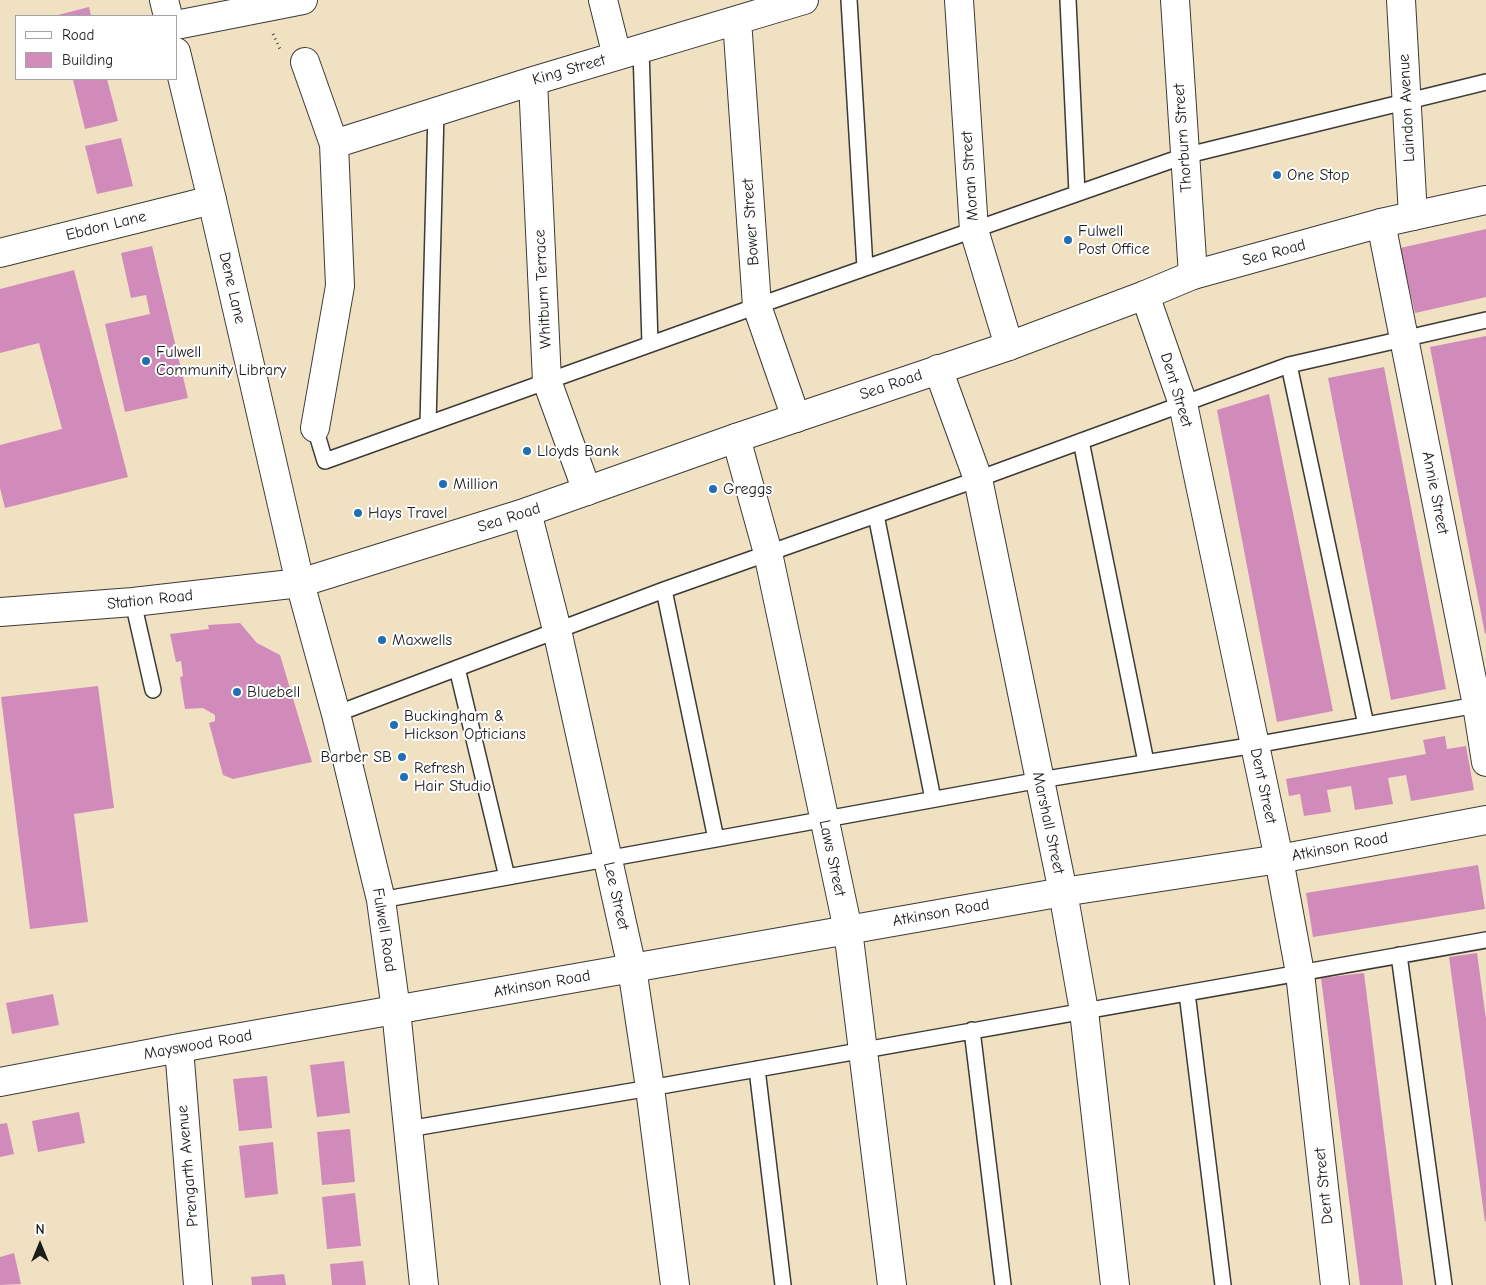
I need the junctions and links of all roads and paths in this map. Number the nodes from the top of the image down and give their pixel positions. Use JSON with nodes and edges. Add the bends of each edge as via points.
{"nodes":[{"id":1,"x":164,"y":0,"type":"edge"},
{"id":2,"x":303,"y":0,"type":"edge"},
{"id":3,"x":603,"y":0,"type":"edge"},
{"id":4,"x":804,"y":0,"type":"edge"},
{"id":5,"x":849,"y":0,"type":"edge"},
{"id":6,"x":959,"y":0,"type":"edge"},
{"id":7,"x":1068,"y":0,"type":"edge"},
{"id":8,"x":1175,"y":0,"type":"edge"},
{"id":9,"x":1402,"y":0,"type":"edge"},
{"id":10,"x":261,"y":8,"type":"junction"},
{"id":11,"x":168,"y":15,"type":"edge"},
{"id":12,"x":737,"y":20,"type":"junction"},
{"id":13,"x":178,"y":25,"type":"edge"},
{"id":14,"x":629,"y":52,"type":"junction"},
{"id":15,"x":178,"y":60,"type":"edge"},
{"id":16,"x":306,"y":62,"type":"joint"},
{"id":17,"x":533,"y":81,"type":"junction"},
{"id":18,"x":1486,"y":82,"type":"edge"},
{"id":19,"x":1407,"y":101,"type":"junction"},
{"id":20,"x":436,"y":112,"type":"junction"},
{"id":21,"x":334,"y":144,"type":"junction"},
{"id":22,"x":1184,"y":156,"type":"junction"},
{"id":23,"x":1077,"y":193,"type":"junction"},
{"id":24,"x":212,"y":200,"type":"junction"},
{"id":25,"x":1486,"y":200,"type":"edge"},
{"id":26,"x":1413,"y":216,"type":"junction"},
{"id":27,"x":1381,"y":223,"type":"junction"},
{"id":28,"x":974,"y":230,"type":"junction"},
{"id":29,"x":0,"y":253,"type":"edge"},
{"id":30,"x":865,"y":268,"type":"junction"},
{"id":31,"x":1193,"y":275,"type":"junction"},
{"id":32,"x":1145,"y":295,"type":"junction"},
{"id":33,"x":757,"y":306,"type":"junction"},
{"id":34,"x":1486,"y":320,"type":"edge"},
{"id":35,"x":1404,"y":338,"type":"junction"},
{"id":36,"x":650,"y":344,"type":"junction"},
{"id":37,"x":1009,"y":346,"type":"junction"},
{"id":38,"x":1289,"y":365,"type":"junction"},
{"id":39,"x":938,"y":369,"type":"junction"},
{"id":40,"x":547,"y":381,"type":"junction"},
{"id":41,"x":1183,"y":404,"type":"junction"},
{"id":42,"x":796,"y":418,"type":"junction"},
{"id":43,"x":428,"y":424,"type":"junction"},
{"id":44,"x":315,"y":428,"type":"joint"},
{"id":45,"x":736,"y":438,"type":"junction"},
{"id":46,"x":1081,"y":441,"type":"junction"},
{"id":47,"x":978,"y":479,"type":"junction"},
{"id":48,"x":588,"y":491,"type":"junction"},
{"id":49,"x":527,"y":512,"type":"junction"},
{"id":50,"x":876,"y":515,"type":"junction"},
{"id":51,"x":768,"y":552,"type":"junction"},
{"id":52,"x":300,"y":583,"type":"junction"},
{"id":53,"x":664,"y":590,"type":"junction"},
{"id":54,"x":133,"y":602,"type":"junction"},
{"id":55,"x":0,"y":612,"type":"edge"},
{"id":56,"x":557,"y":630,"type":"junction"},
{"id":57,"x":457,"y":668,"type":"junction"},
{"id":58,"x":153,"y":690,"type":"dead end"},
{"id":59,"x":1481,"y":704,"type":"edge"},
{"id":60,"x":336,"y":714,"type":"junction"},
{"id":61,"x":1366,"y":725,"type":"junction"},
{"id":62,"x":1255,"y":745,"type":"junction"},
{"id":63,"x":1146,"y":762,"type":"junction"},
{"id":64,"x":1486,"y":762,"type":"edge"},
{"id":65,"x":1040,"y":780,"type":"junction"},
{"id":66,"x":933,"y":799,"type":"junction"},
{"id":67,"x":824,"y":819,"type":"junction"},
{"id":68,"x":1486,"y":820,"type":"edge"},
{"id":69,"x":716,"y":839,"type":"junction"},
{"id":70,"x":607,"y":859,"type":"junction"},
{"id":71,"x":1279,"y":859,"type":"junction"},
{"id":72,"x":507,"y":877,"type":"junction"},
{"id":73,"x":1063,"y":892,"type":"junction"},
{"id":74,"x":381,"y":900,"type":"junction"},
{"id":75,"x":848,"y":930,"type":"junction"},
{"id":76,"x":1486,"y":940,"type":"edge"},
{"id":77,"x":1399,"y":955,"type":"junction"},
{"id":78,"x":632,"y":968,"type":"junction"},
{"id":79,"x":1300,"y":973,"type":"junction"},
{"id":80,"x":1187,"y":992,"type":"junction"},
{"id":81,"x":396,"y":1010,"type":"junction"},
{"id":82,"x":1084,"y":1010,"type":"junction"},
{"id":83,"x":972,"y":1030,"type":"junction"},
{"id":84,"x":179,"y":1048,"type":"junction"},
{"id":85,"x":862,"y":1050,"type":"junction"},
{"id":86,"x":757,"y":1069,"type":"junction"},
{"id":87,"x":0,"y":1082,"type":"edge"},
{"id":88,"x":650,"y":1088,"type":"junction"},
{"id":89,"x":408,"y":1129,"type":"junction"},
{"id":90,"x":198,"y":1285,"type":"edge"},
{"id":91,"x":424,"y":1285,"type":"edge"},
{"id":92,"x":675,"y":1285,"type":"edge"},
{"id":93,"x":783,"y":1285,"type":"edge"},
{"id":94,"x":892,"y":1285,"type":"edge"},
{"id":95,"x":1003,"y":1285,"type":"edge"},
{"id":96,"x":1115,"y":1285,"type":"edge"},
{"id":97,"x":1223,"y":1285,"type":"edge"},
{"id":98,"x":1335,"y":1285,"type":"edge"},
{"id":99,"x":1444,"y":1285,"type":"edge"}],
"edges":[{"from":1,"to":11,"type":"street"},
{"from":2,"to":10,"type":"street"},
{"from":3,"to":14,"type":"street"},
{"from":4,"to":12,"type":"street","name":"King Street"},
{"from":5,"to":30,"type":"lane"},
{"from":6,"to":28,"type":"street","name":"Moran Street"},
{"from":7,"to":23,"type":"lane"},
{"from":8,"to":22,"type":"street","name":"Thorburn Street"},
{"from":9,"to":19,"type":"street","name":"Laindon Avenue"},
{"from":10,"to":13,"type":"street"},
{"from":10,"to":16,"type":"path","via":[[289,70]]},
{"from":12,"to":14,"type":"street","name":"King Street"},
{"from":12,"to":33,"type":"street","name":"Bower Street"},
{"from":14,"to":17,"type":"street","name":"King Street"},
{"from":14,"to":36,"type":"lane"},
{"from":15,"to":24,"type":"street","name":"Dene Lane"},
{"from":16,"to":21,"type":"street"},
{"from":17,"to":20,"type":"street","name":"King Street"},
{"from":17,"to":40,"type":"street","name":"Whitburn Terrace"},
{"from":18,"to":19,"type":"lane"},
{"from":19,"to":22,"type":"lane"},
{"from":19,"to":26,"type":"street","name":"Laindon Avenue"},
{"from":20,"to":21,"type":"street","name":"King Street"},
{"from":20,"to":43,"type":"lane"},
{"from":21,"to":44,"type":"street","via":[[340,286]]},
{"from":22,"to":23,"type":"lane"},
{"from":22,"to":31,"type":"street","name":"Thorburn Street"},
{"from":23,"to":28,"type":"lane"},
{"from":24,"to":29,"type":"street","name":"Ebdon Lane"},
{"from":24,"to":52,"type":"street","name":"Dene Lane"},
{"from":25,"to":26,"type":"street","name":"Sea Road"},
{"from":26,"to":27,"type":"street","name":"Sea Road"},
{"from":27,"to":31,"type":"street","name":"Sea Road"},
{"from":27,"to":35,"type":"street","name":"Annie Street"},
{"from":28,"to":30,"type":"lane"},
{"from":28,"to":37,"type":"street","name":"Moran Street"},
{"from":30,"to":33,"type":"lane"},
{"from":31,"to":32,"type":"street","name":"Sea Road"},
{"from":32,"to":37,"type":"street","name":"Sea Road"},
{"from":32,"to":41,"type":"street","name":"Dent Street"},
{"from":33,"to":36,"type":"lane"},
{"from":33,"to":42,"type":"street","name":"Bower Street"},
{"from":34,"to":35,"type":"lane"},
{"from":35,"to":38,"type":"lane"},
{"from":35,"to":59,"type":"street","name":"Annie Street"},
{"from":36,"to":40,"type":"lane"},
{"from":37,"to":39,"type":"street","name":"Sea Road"},
{"from":38,"to":41,"type":"lane"},
{"from":38,"to":61,"type":"lane"},
{"from":39,"to":42,"type":"street","name":"Sea Road"},
{"from":39,"to":47,"type":"street","name":"Marshall Street"},
{"from":40,"to":43,"type":"lane"},
{"from":40,"to":48,"type":"street","name":"Whitburn Terrace"},
{"from":41,"to":46,"type":"lane"},
{"from":41,"to":62,"type":"street","name":"Dent Street"},
{"from":42,"to":45,"type":"street","name":"Sea Road"},
{"from":43,"to":44,"type":"lane","via":[[325,461]]},
{"from":45,"to":48,"type":"street","name":"Sea Road"},
{"from":45,"to":51,"type":"street","name":"Laws Street"},
{"from":46,"to":47,"type":"lane"},
{"from":46,"to":63,"type":"lane"},
{"from":47,"to":50,"type":"lane"},
{"from":47,"to":65,"type":"street","name":"Marshall Street"},
{"from":48,"to":49,"type":"street","name":"Sea Road"},
{"from":49,"to":52,"type":"street","name":"Sea Road"},
{"from":49,"to":56,"type":"street","name":"Lee Street"},
{"from":50,"to":51,"type":"lane"},
{"from":50,"to":66,"type":"lane"},
{"from":51,"to":53,"type":"lane"},
{"from":51,"to":67,"type":"street","name":"Laws Street"},
{"from":52,"to":54,"type":"street","name":"Station Road"},
{"from":52,"to":60,"type":"street","name":"Fulwell Road"},
{"from":53,"to":56,"type":"lane"},
{"from":53,"to":69,"type":"lane"},
{"from":54,"to":55,"type":"street","name":"Station Road"},
{"from":54,"to":58,"type":"lane"},
{"from":56,"to":57,"type":"lane"},
{"from":56,"to":70,"type":"street","name":"Lee Street"},
{"from":57,"to":60,"type":"lane"},
{"from":57,"to":72,"type":"lane"},
{"from":59,"to":61,"type":"lane"},
{"from":59,"to":64,"type":"street","name":"Annie Street"},
{"from":60,"to":74,"type":"street","name":"Fulwell Road"},
{"from":61,"to":62,"type":"lane"},
{"from":62,"to":63,"type":"lane"},
{"from":62,"to":71,"type":"street","name":"Dent Street"},
{"from":63,"to":65,"type":"lane"},
{"from":65,"to":66,"type":"lane"},
{"from":65,"to":73,"type":"street","name":"Marshall Street"},
{"from":66,"to":67,"type":"lane"},
{"from":67,"to":69,"type":"lane"},
{"from":67,"to":75,"type":"street","name":"Laws Street"},
{"from":68,"to":71,"type":"street","name":"Atkinson Road"},
{"from":69,"to":70,"type":"lane"},
{"from":70,"to":72,"type":"lane"},
{"from":70,"to":78,"type":"street","name":"Lee Street"},
{"from":71,"to":73,"type":"street","name":"Atkinson Road"},
{"from":71,"to":79,"type":"street","name":"Dent Street"},
{"from":72,"to":74,"type":"lane"},
{"from":73,"to":75,"type":"street","name":"Atkinson Road"},
{"from":73,"to":82,"type":"street","name":"Marshall Street"},
{"from":74,"to":81,"type":"street","name":"Fulwell Road"},
{"from":75,"to":78,"type":"street","name":"Atkinson Road"},
{"from":75,"to":85,"type":"street","name":"Laws Street"},
{"from":76,"to":77,"type":"lane"},
{"from":77,"to":79,"type":"lane"},
{"from":77,"to":99,"type":"lane"},
{"from":78,"to":81,"type":"street","name":"Atkinson Road"},
{"from":78,"to":88,"type":"street","name":"Lee Street"},
{"from":79,"to":80,"type":"lane"},
{"from":79,"to":98,"type":"street","name":"Dent Street"},
{"from":80,"to":82,"type":"lane"},
{"from":80,"to":97,"type":"lane"},
{"from":81,"to":84,"type":"street","name":"Mayswood Road"},
{"from":81,"to":89,"type":"street","name":"Fulwell Road"},
{"from":82,"to":83,"type":"lane"},
{"from":82,"to":96,"type":"street","name":"Marshall Street"},
{"from":83,"to":85,"type":"lane"},
{"from":83,"to":95,"type":"lane"},
{"from":84,"to":87,"type":"street","name":"Mayswood Road"},
{"from":84,"to":90,"type":"street","name":"Prengarth Avenue"},
{"from":85,"to":86,"type":"lane"},
{"from":85,"to":94,"type":"street","name":"Laws Street"},
{"from":86,"to":88,"type":"lane"},
{"from":86,"to":93,"type":"lane"},
{"from":88,"to":89,"type":"lane"},
{"from":88,"to":92,"type":"street","name":"Lee Street"},
{"from":89,"to":91,"type":"street","name":"Fulwell Road"}]}
